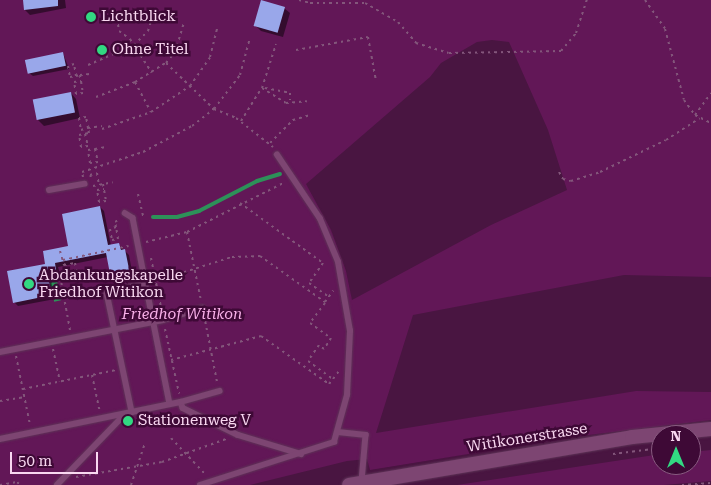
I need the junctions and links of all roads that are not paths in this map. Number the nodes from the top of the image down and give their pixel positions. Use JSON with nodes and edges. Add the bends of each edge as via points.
{"nodes":[{"id":1,"x":277,"y":154,"type":"road end"},
{"id":2,"x":84,"y":184,"type":"dead end"},
{"id":3,"x":49,"y":190,"type":"dead end"},
{"id":4,"x":125,"y":213,"type":"road end"},
{"id":5,"x":146,"y":284,"type":"junction"},
{"id":6,"x":202,"y":308,"type":"dead end"},
{"id":7,"x":154,"y":322,"type":"junction"},
{"id":8,"x":115,"y":329,"type":"junction"},
{"id":9,"x":0,"y":352,"type":"edge"},
{"id":10,"x":219,"y":391,"type":"dead end"},
{"id":11,"x":181,"y":402,"type":"junction"},
{"id":12,"x":170,"y":404,"type":"junction"},
{"id":13,"x":129,"y":413,"type":"junction"},
{"id":14,"x":711,"y":429,"type":"edge"},
{"id":15,"x":338,"y":432,"type":"junction"},
{"id":16,"x":0,"y":439,"type":"edge"},
{"id":17,"x":302,"y":454,"type":"junction"},
{"id":18,"x":58,"y":484,"type":"edge"},
{"id":19,"x":356,"y":484,"type":"edge"},
{"id":20,"x":200,"y":485,"type":"edge"}],
"edges":[{"from":1,"to":15,"type":"lane","via":[[320,219],[342,279],[350,355],[347,395]]},
{"from":2,"to":3,"type":"lane"},
{"from":4,"to":5,"type":"lane","via":[[133,218]]},
{"from":5,"to":7,"type":"lane"},
{"from":5,"to":8,"type":"lane","via":[[107,293]]},
{"from":6,"to":7,"type":"lane"},
{"from":7,"to":8,"type":"lane"},
{"from":7,"to":12,"type":"lane"},
{"from":8,"to":9,"type":"lane"},
{"from":8,"to":13,"type":"lane"},
{"from":10,"to":11,"type":"lane"},
{"from":11,"to":12,"type":"lane"},
{"from":11,"to":17,"type":"lane","via":[[183,408],[238,435]]},
{"from":12,"to":13,"type":"lane"},
{"from":13,"to":16,"type":"lane"},
{"from":13,"to":18,"type":"lane"},
{"from":14,"to":19,"type":"main road","name":"Witikonerstrasse","via":[[632,437]]},
{"from":15,"to":17,"type":"lane","via":[[334,442]]},
{"from":15,"to":19,"type":"lane","via":[[366,435]]},
{"from":17,"to":20,"type":"lane"}]}
